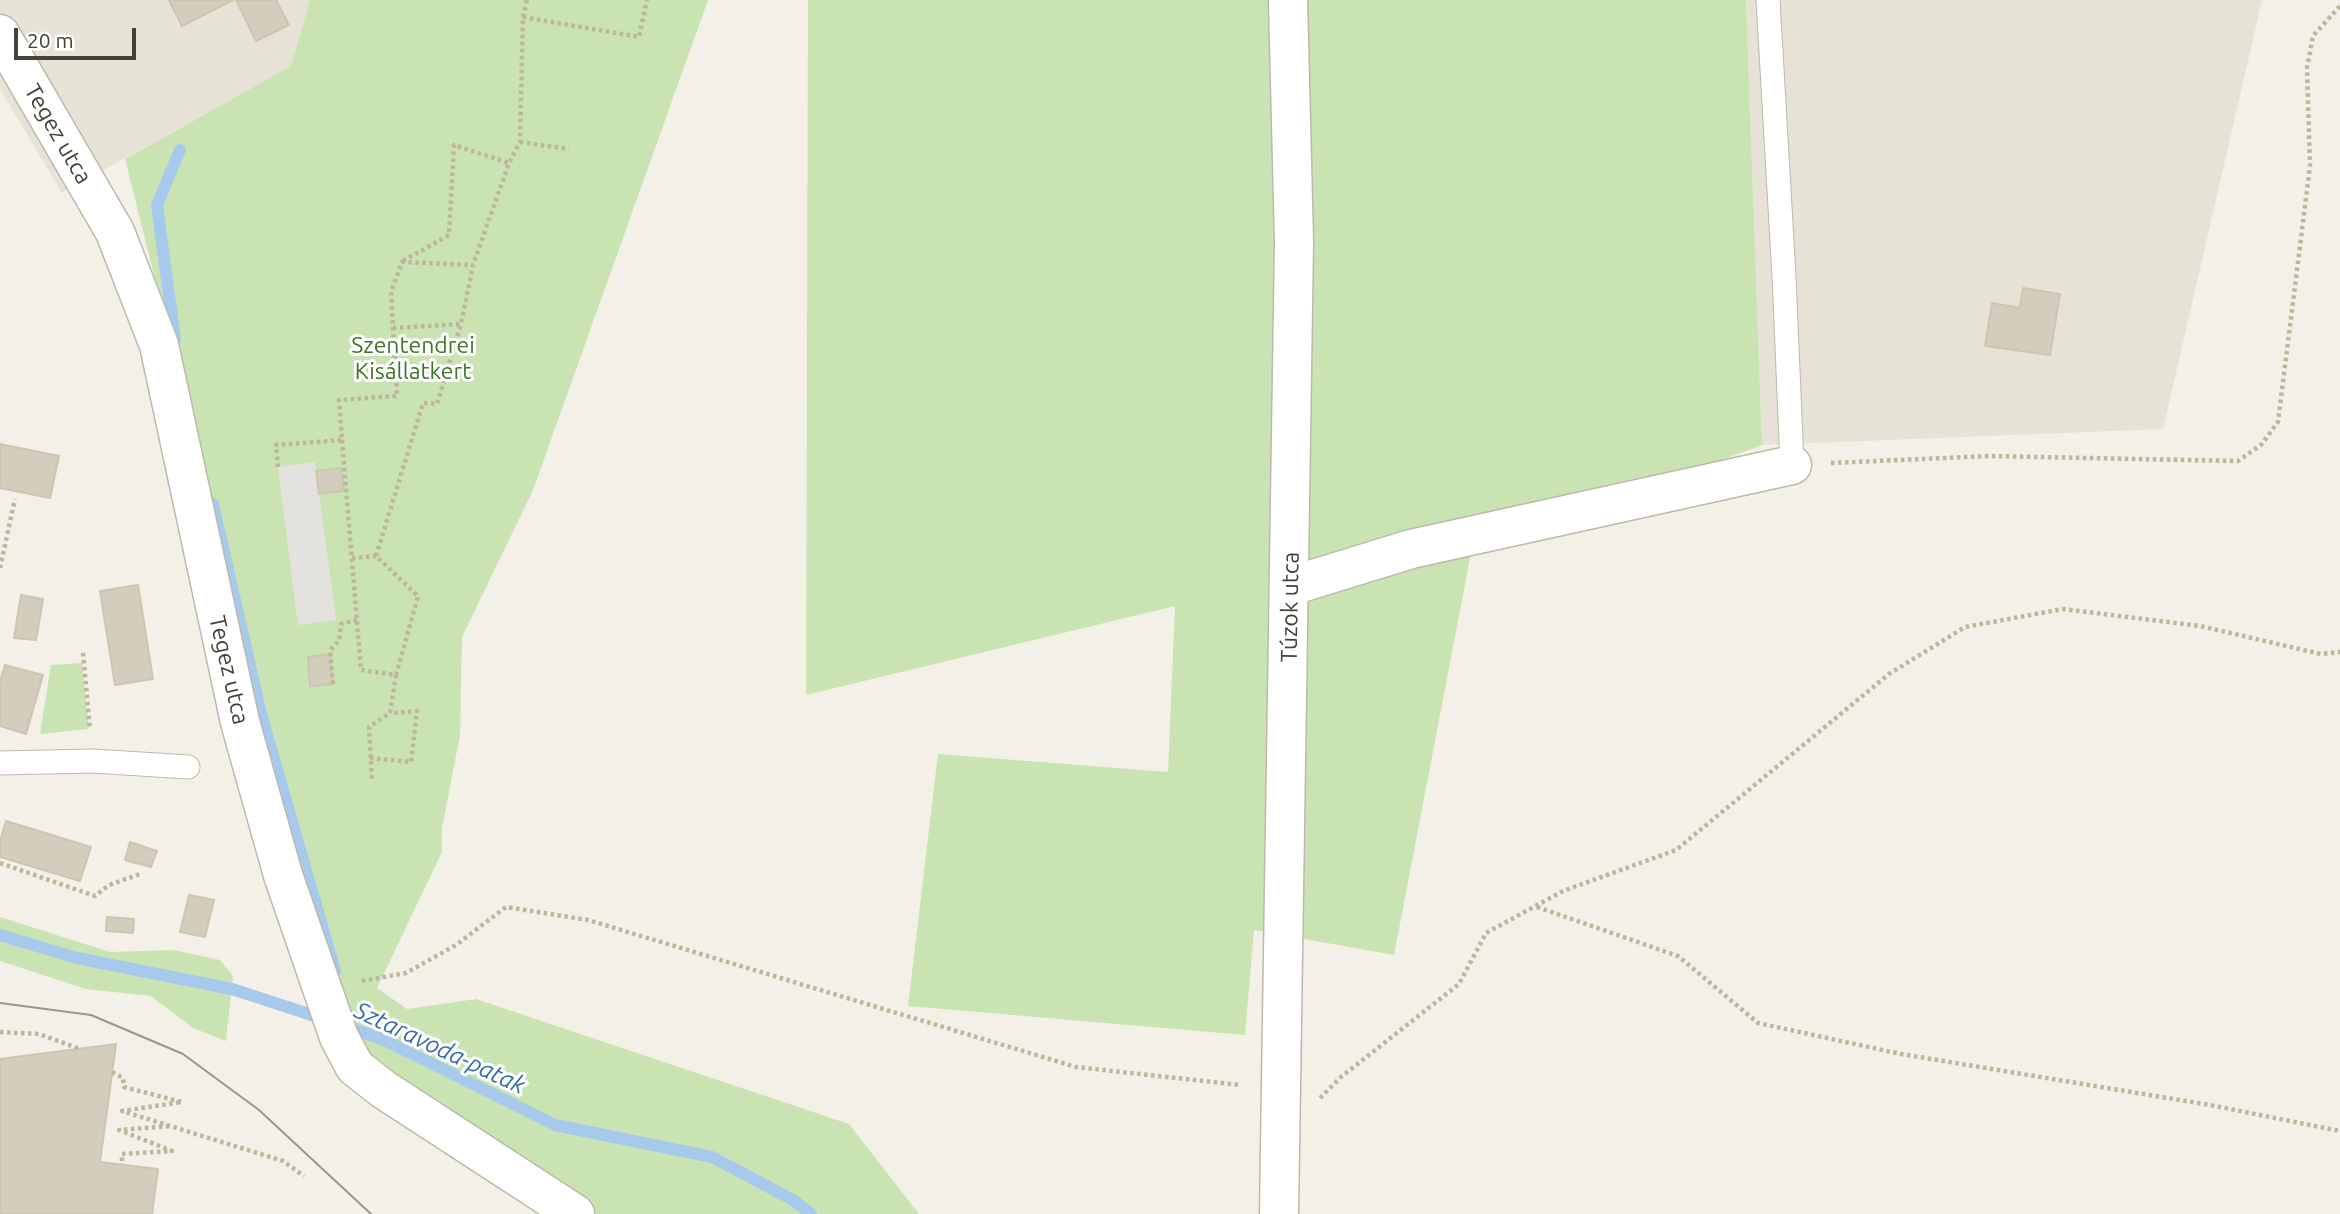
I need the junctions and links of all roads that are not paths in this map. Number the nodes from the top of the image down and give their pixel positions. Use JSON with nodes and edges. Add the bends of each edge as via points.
{"nodes":[{"id":1,"x":1288,"y":0,"type":"edge"},
{"id":2,"x":1768,"y":0,"type":"edge"},
{"id":3,"x":0,"y":34,"type":"edge"},
{"id":4,"x":1791,"y":465,"type":"joint"},
{"id":5,"x":1291,"y":586,"type":"junction"},
{"id":6,"x":0,"y":763,"type":"edge"},
{"id":7,"x":188,"y":767,"type":"dead end"},
{"id":8,"x":575,"y":1214,"type":"edge"},
{"id":9,"x":1279,"y":1214,"type":"edge"}],
"edges":[{"from":1,"to":5,"type":"street","name":"Túzok utca","via":[[1294,242]]},
{"from":2,"to":4,"type":"lane"},
{"from":3,"to":8,"type":"street","name":"Tegez utca","via":[[115,232],[159,345],[240,722],[283,875],[333,1020],[355,1067]]},
{"from":4,"to":5,"type":"street","via":[[1411,549]]},
{"from":5,"to":9,"type":"street","name":"Túzok utca"},
{"from":6,"to":7,"type":"lane","via":[[93,761]]}]}
